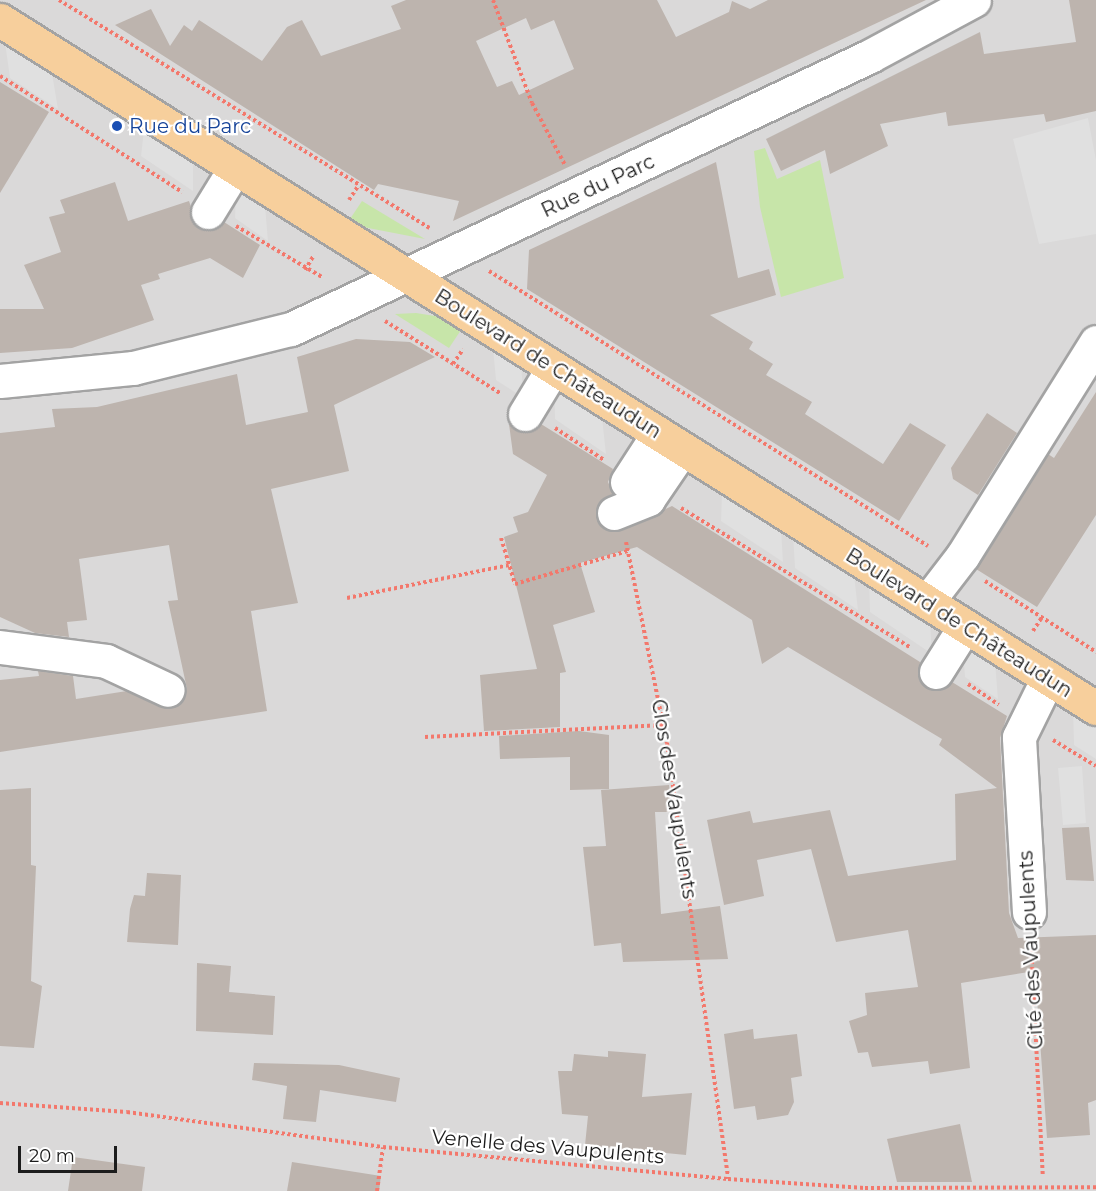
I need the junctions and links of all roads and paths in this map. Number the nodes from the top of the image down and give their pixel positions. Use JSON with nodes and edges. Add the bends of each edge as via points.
{"nodes":[{"id":1,"x":59,"y":0,"type":"edge"},
{"id":2,"x":492,"y":0,"type":"edge"},
{"id":3,"x":974,"y":0,"type":"edge"},
{"id":4,"x":2,"y":26,"type":"edge"},
{"id":5,"x":0,"y":76,"type":"edge"},
{"id":6,"x":235,"y":168,"type":"junction"},
{"id":7,"x":579,"y":195,"type":"junction"},
{"id":8,"x":209,"y":211,"type":"junction"},
{"id":9,"x":437,"y":233,"type":"dead end"},
{"id":10,"x":486,"y":261,"type":"dead end"},
{"id":11,"x":403,"y":273,"type":"junction"},
{"id":12,"x":321,"y":276,"type":"dead end"},
{"id":13,"x":1096,"y":342,"type":"edge"},
{"id":14,"x":553,"y":368,"type":"junction"},
{"id":15,"x":0,"y":381,"type":"edge"},
{"id":16,"x":525,"y":414,"type":"dead end"},
{"id":17,"x":670,"y":442,"type":"junction"},
{"id":18,"x":629,"y":500,"type":"junction"},
{"id":19,"x":501,"y":538,"type":"dead end"},
{"id":20,"x":628,"y":551,"type":"junction"},
{"id":21,"x":956,"y":563,"type":"junction"},
{"id":22,"x":509,"y":565,"type":"junction"},
{"id":23,"x":347,"y":598,"type":"dead end"},
{"id":24,"x":927,"y":602,"type":"junction"},
{"id":25,"x":965,"y":626,"type":"junction"},
{"id":26,"x":0,"y":647,"type":"edge"},
{"id":27,"x":1096,"y":652,"type":"edge"},
{"id":28,"x":938,"y":669,"type":"junction"},
{"id":29,"x":1048,"y":678,"type":"junction"},
{"id":30,"x":168,"y":690,"type":"dead end"},
{"id":31,"x":1096,"y":708,"type":"edge"},
{"id":32,"x":1023,"y":723,"type":"junction"},
{"id":33,"x":664,"y":724,"type":"junction"},
{"id":34,"x":425,"y":737,"type":"dead end"},
{"id":35,"x":1096,"y":766,"type":"edge"},
{"id":36,"x":1029,"y":912,"type":"joint"},
{"id":37,"x":0,"y":1103,"type":"edge"},
{"id":38,"x":383,"y":1147,"type":"junction"},
{"id":39,"x":1043,"y":1177,"type":"dead end"},
{"id":40,"x":728,"y":1179,"type":"junction"},
{"id":41,"x":1096,"y":1187,"type":"edge"},
{"id":42,"x":1068,"y":1189,"type":"edge"},
{"id":43,"x":865,"y":1190,"type":"edge"},
{"id":44,"x":377,"y":1191,"type":"edge"}],
"edges":[{"from":1,"to":9,"type":"path"},
{"from":2,"to":7,"type":"path","via":[[532,103]]},
{"from":3,"to":7,"type":"street","name":"Rue du Parc"},
{"from":4,"to":6,"type":"main road","name":"Boulevard de Châteaudun"},
{"from":5,"to":8,"type":"path"},
{"from":6,"to":8,"type":"street"},
{"from":6,"to":11,"type":"main road","name":"Boulevard de Châteaudun"},
{"from":7,"to":11,"type":"street","name":"Rue du Parc"},
{"from":8,"to":12,"type":"path"},
{"from":10,"to":21,"type":"path","via":[[488,271]]},
{"from":11,"to":14,"type":"main road","name":"Boulevard de Châteaudun"},
{"from":11,"to":15,"type":"street","name":"Rue du Parc","via":[[291,329],[204,353],[133,368]]},
{"from":13,"to":21,"type":"street"},
{"from":14,"to":16,"type":"street"},
{"from":14,"to":17,"type":"main road","name":"Boulevard de Châteaudun"},
{"from":17,"to":18,"type":"street"},
{"from":17,"to":24,"type":"main road","name":"Boulevard de Châteaudun"},
{"from":18,"to":20,"type":"path","name":"Clos des Vaupulents"},
{"from":18,"to":28,"type":"path"},
{"from":19,"to":22,"type":"path"},
{"from":20,"to":22,"type":"path","via":[[515,584]]},
{"from":20,"to":33,"type":"path","name":"Clos des Vaupulents"},
{"from":21,"to":24,"type":"street"},
{"from":21,"to":27,"type":"path"},
{"from":22,"to":23,"type":"path"},
{"from":24,"to":25,"type":"main road","name":"Boulevard de Châteaudun"},
{"from":25,"to":28,"type":"street"},
{"from":25,"to":29,"type":"main road","name":"Boulevard de Châteaudun"},
{"from":26,"to":30,"type":"street","via":[[106,661]]},
{"from":28,"to":32,"type":"path"},
{"from":29,"to":31,"type":"main road","name":"Boulevard de Châteaudun"},
{"from":29,"to":32,"type":"street"},
{"from":32,"to":35,"type":"path"},
{"from":32,"to":36,"type":"street","name":"Cité des Vaupulents","via":[[1019,737]]},
{"from":33,"to":34,"type":"path"},
{"from":33,"to":40,"type":"path","name":"Clos des Vaupulents"},
{"from":36,"to":39,"type":"path","name":"Cité des Vaupulents"},
{"from":37,"to":38,"type":"path","name":"Venelle des Vaupulents","via":[[127,1112]]},
{"from":38,"to":40,"type":"path","name":"Venelle des Vaupulents"},
{"from":38,"to":44,"type":"path"},
{"from":40,"to":43,"type":"path","name":"Venelle des Vaupulents"},
{"from":41,"to":42,"type":"path","name":"Venelle des Vaupulents"},
{"from":42,"to":43,"type":"path","name":"Venelle des Vaupulents"}]}
